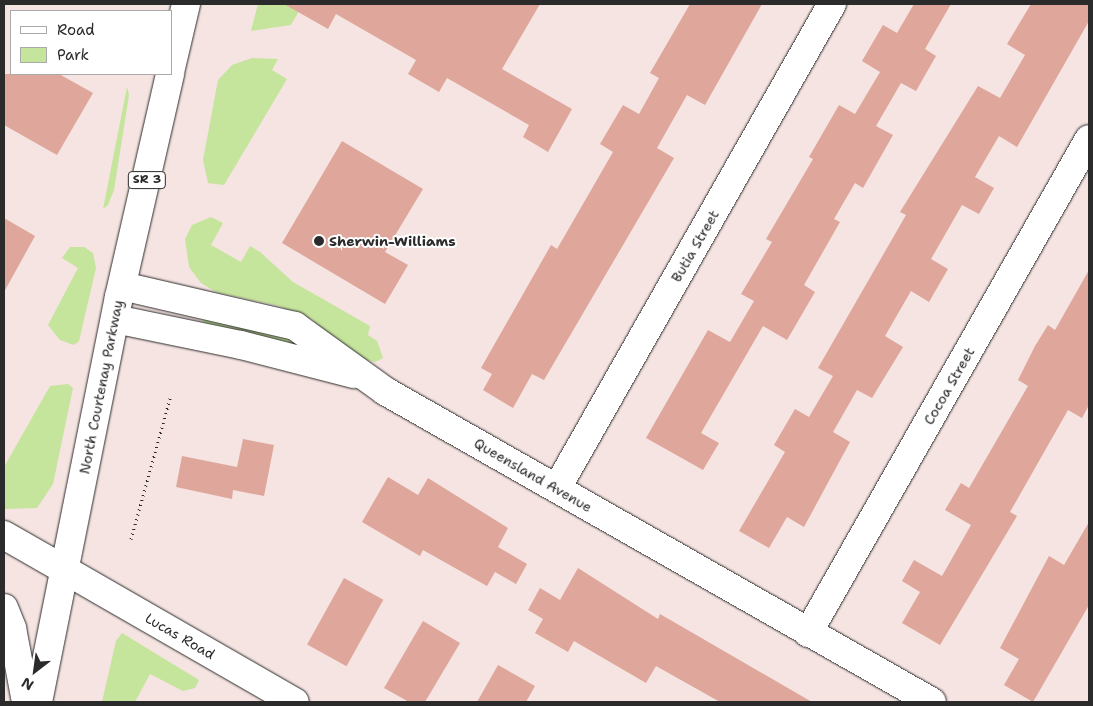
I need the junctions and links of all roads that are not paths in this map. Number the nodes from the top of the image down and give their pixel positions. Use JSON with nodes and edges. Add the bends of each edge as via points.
{"nodes":[{"id":1,"x":186,"y":4,"type":"edge"},
{"id":2,"x":832,"y":4,"type":"edge"},
{"id":3,"x":172,"y":64,"type":"edge"},
{"id":4,"x":170,"y":75,"type":"edge"},
{"id":5,"x":1089,"y":139,"type":"edge"},
{"id":6,"x":122,"y":286,"type":"junction"},
{"id":7,"x":115,"y":319,"type":"junction"},
{"id":8,"x":360,"y":376,"type":"junction"},
{"id":9,"x":557,"y":488,"type":"junction"},
{"id":10,"x":4,"y":535,"type":"edge"},
{"id":11,"x":65,"y":570,"type":"junction"},
{"id":12,"x":4,"y":608,"type":"edge"},
{"id":13,"x":808,"y":633,"type":"junction"},
{"id":14,"x":26,"y":702,"type":"edge"},
{"id":15,"x":38,"y":702,"type":"edge"},
{"id":16,"x":295,"y":702,"type":"edge"},
{"id":17,"x":932,"y":702,"type":"edge"}],
"edges":[{"from":1,"to":3,"type":"street"},
{"from":2,"to":9,"type":"street","name":"Butia Street"},
{"from":4,"to":6,"type":"street","name":"North Courtenay Parkway","number":"SR 3"},
{"from":5,"to":13,"type":"street","name":"Cocoa Street"},
{"from":6,"to":7,"type":"street","name":"North Courtenay Parkway","number":"SR 3"},
{"from":6,"to":8,"type":"street","name":"Queensland Avenue","via":[[295,326]]},
{"from":7,"to":8,"type":"street","via":[[241,345]]},
{"from":7,"to":11,"type":"street","name":"North Courtenay Parkway","number":"SR 3"},
{"from":8,"to":9,"type":"street","name":"Queensland Avenue"},
{"from":9,"to":13,"type":"street","name":"Queensland Avenue"},
{"from":10,"to":11,"type":"street","name":"Lucas Road"},
{"from":11,"to":15,"type":"street","name":"North Courtenay Parkway","number":"SR 3"},
{"from":11,"to":16,"type":"street","name":"Lucas Road"},
{"from":12,"to":14,"type":"street","via":[[12,628]]},
{"from":13,"to":17,"type":"street","name":"Queensland Avenue"}]}
